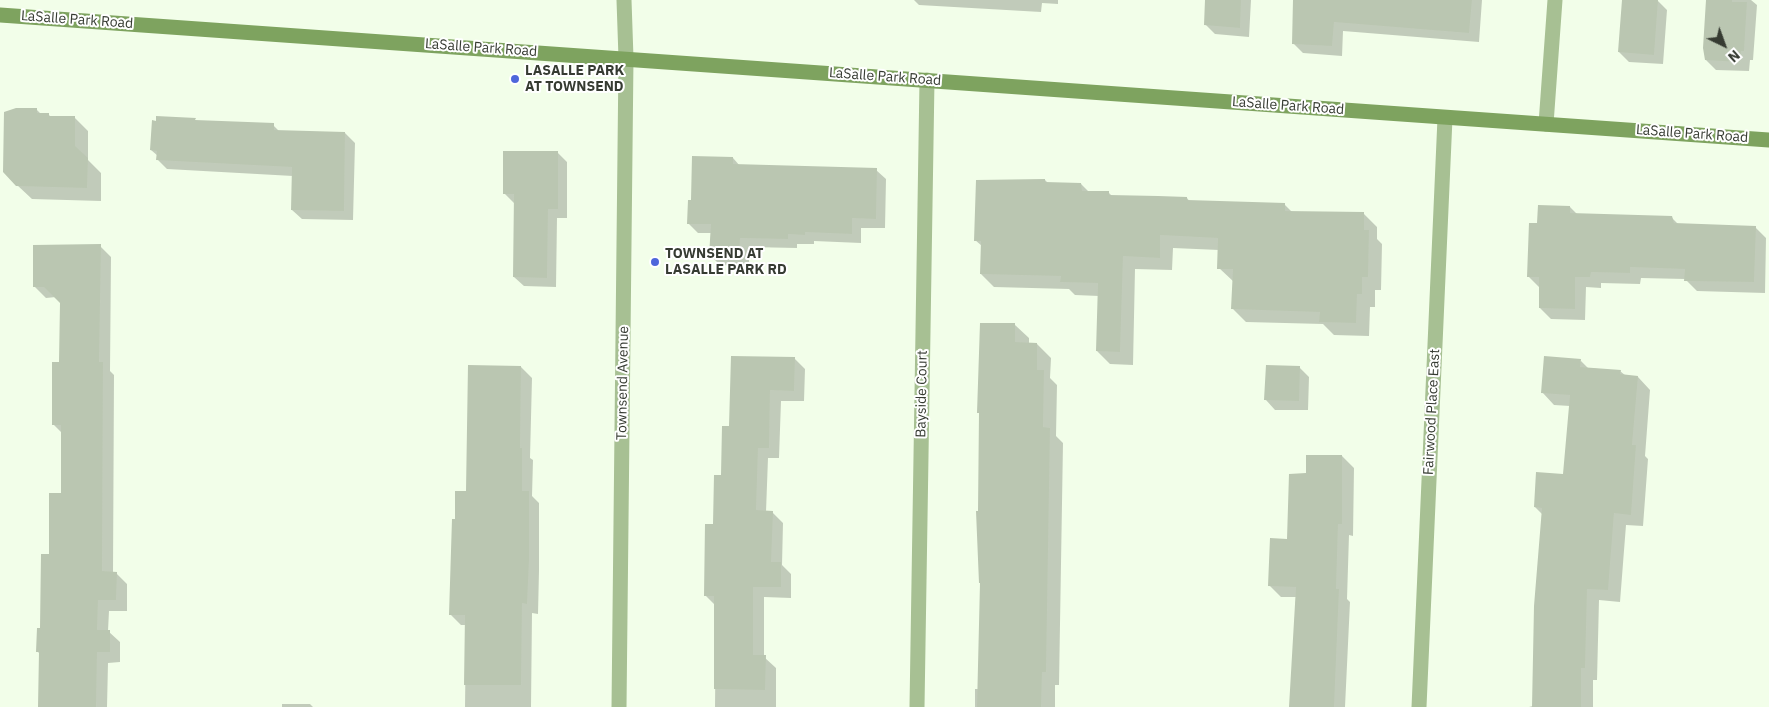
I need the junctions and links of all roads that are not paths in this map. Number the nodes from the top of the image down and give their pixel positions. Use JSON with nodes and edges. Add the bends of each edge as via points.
{"nodes":[{"id":1,"x":624,"y":0,"type":"edge"},
{"id":2,"x":1556,"y":0,"type":"edge"},
{"id":3,"x":0,"y":15,"type":"edge"},
{"id":4,"x":626,"y":58,"type":"junction"},
{"id":5,"x":927,"y":80,"type":"junction"},
{"id":6,"x":1445,"y":118,"type":"junction"},
{"id":7,"x":1546,"y":124,"type":"junction"},
{"id":8,"x":1769,"y":140,"type":"edge"},
{"id":9,"x":619,"y":707,"type":"edge"},
{"id":10,"x":917,"y":707,"type":"edge"},
{"id":11,"x":1419,"y":707,"type":"edge"}],
"edges":[{"from":1,"to":4,"type":"street","name":"Townsend Avenue"},
{"from":2,"to":7,"type":"street"},
{"from":3,"to":4,"type":"main road","name":"LaSalle Park Road"},
{"from":4,"to":5,"type":"main road","name":"LaSalle Park Road"},
{"from":4,"to":9,"type":"street","name":"Townsend Avenue"},
{"from":5,"to":6,"type":"main road","name":"LaSalle Park Road"},
{"from":5,"to":10,"type":"street","name":"Bayside Court"},
{"from":6,"to":7,"type":"main road","name":"LaSalle Park Road"},
{"from":6,"to":11,"type":"street","name":"Fairwood Place East"},
{"from":7,"to":8,"type":"main road","name":"LaSalle Park Road"}]}
